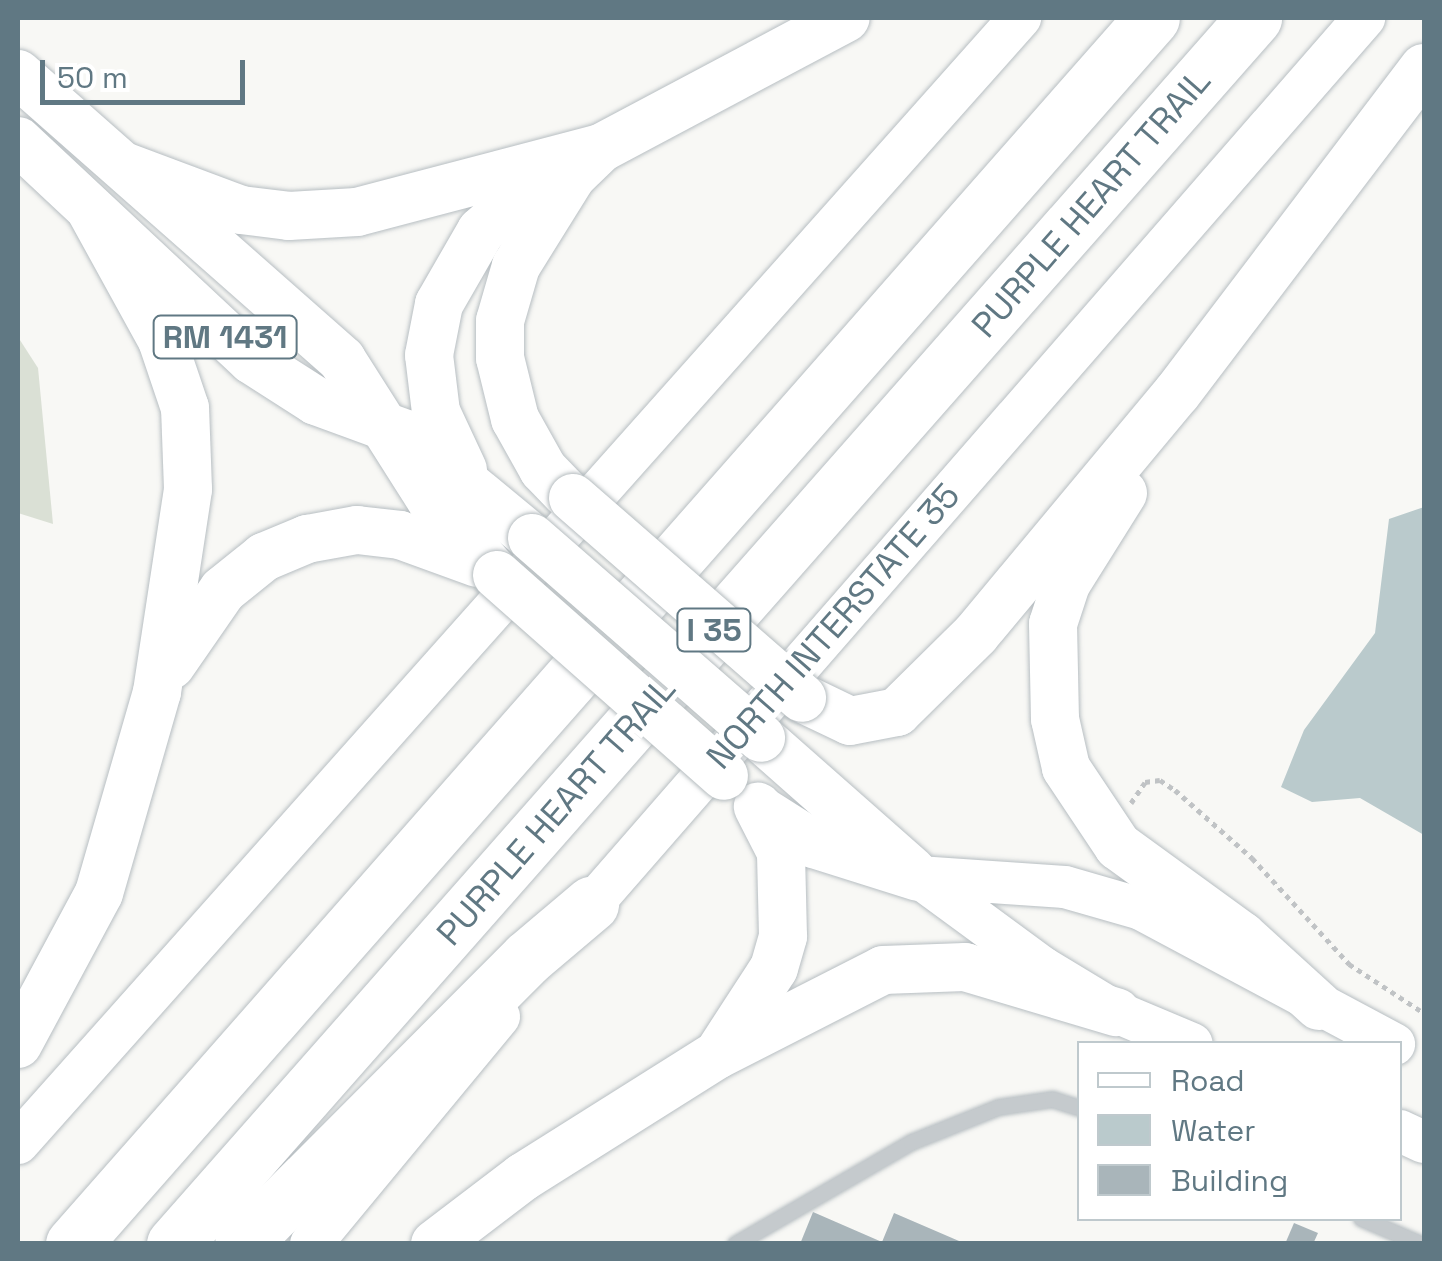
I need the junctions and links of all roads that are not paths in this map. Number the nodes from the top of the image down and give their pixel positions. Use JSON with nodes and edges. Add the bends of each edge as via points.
{"nodes":[{"id":1,"x":846,"y":18,"type":"edge"},
{"id":2,"x":1020,"y":18,"type":"edge"},
{"id":3,"x":1152,"y":18,"type":"edge"},
{"id":4,"x":1254,"y":18,"type":"edge"},
{"id":5,"x":1364,"y":18,"type":"edge"},
{"id":6,"x":1424,"y":68,"type":"edge"},
{"id":7,"x":18,"y":74,"type":"edge"},
{"id":8,"x":18,"y":141,"type":"edge"},
{"id":9,"x":586,"y":162,"type":"junction"},
{"id":10,"x":126,"y":167,"type":"junction"},
{"id":11,"x":92,"y":211,"type":"junction"},
{"id":12,"x":1177,"y":393,"type":"junction"},
{"id":13,"x":386,"y":422,"type":"junction"},
{"id":14,"x":446,"y":442,"type":"junction"},
{"id":15,"x":480,"y":492,"type":"junction"},
{"id":16,"x":570,"y":495,"type":"junction"},
{"id":17,"x":497,"y":575,"type":"junction"},
{"id":18,"x":156,"y":692,"type":"junction"},
{"id":19,"x":741,"y":791,"type":"junction"},
{"id":20,"x":918,"y":877,"type":"junction"},
{"id":21,"x":591,"y":904,"type":"junction"},
{"id":22,"x":1319,"y":1006,"type":"junction"},
{"id":23,"x":1116,"y":1012,"type":"junction"},
{"id":24,"x":1185,"y":1041,"type":"edge"},
{"id":25,"x":1389,"y":1041,"type":"edge"},
{"id":26,"x":18,"y":1044,"type":"edge"},
{"id":27,"x":717,"y":1055,"type":"junction"},
{"id":28,"x":1077,"y":1107,"type":"edge"},
{"id":29,"x":18,"y":1143,"type":"edge"},
{"id":30,"x":1369,"y":1221,"type":"edge"},
{"id":31,"x":73,"y":1244,"type":"edge"},
{"id":32,"x":174,"y":1244,"type":"edge"},
{"id":33,"x":242,"y":1244,"type":"edge"},
{"id":34,"x":312,"y":1244,"type":"edge"},
{"id":35,"x":436,"y":1244,"type":"edge"},
{"id":36,"x":735,"y":1244,"type":"edge"},
{"id":37,"x":1421,"y":1244,"type":"edge"}],
"edges":[{"from":1,"to":9,"type":"main road"},
{"from":2,"to":29,"type":"main road"},
{"from":3,"to":31,"type":"highway","number":"I 35"},
{"from":4,"to":32,"type":"highway","name":"PURPLE HEART TRAIL","number":"I 35"},
{"from":5,"to":21,"type":"main road","name":"NORTH INTERSTATE 35"},
{"from":6,"to":12,"type":"main road"},
{"from":7,"to":10,"type":"main road","number":"RM 1431"},
{"from":8,"to":11,"type":"main road","number":"RM 1431"},
{"from":9,"to":10,"type":"main road","via":[[356,212],[289,216],[241,210]]},
{"from":9,"to":14,"type":"main road","via":[[506,209],[455,269],[439,304],[429,355]]},
{"from":9,"to":16,"type":"main road","via":[[516,266],[500,321],[500,358],[516,419],[543,470]]},
{"from":10,"to":13,"type":"main road","number":"RM 1431","via":[[295,312],[342,360]]},
{"from":11,"to":13,"type":"main road","number":"RM 1431","via":[[284,384]]},
{"from":11,"to":18,"type":"main road","via":[[162,340],[185,408],[188,489]]},
{"from":12,"to":16,"type":"main road","bridge":true,"via":[[976,634],[905,706],[850,721],[802,698]]},
{"from":12,"to":22,"type":"main road","via":[[1066,584],[1052,624],[1055,719],[1066,768],[1118,846],[1242,936]]},
{"from":13,"to":14,"type":"main road"},
{"from":13,"to":15,"type":"main road","number":"RM 1431"},
{"from":13,"to":17,"type":"main road","number":"RM 1431","via":[[431,500]]},
{"from":14,"to":15,"type":"main road"},
{"from":14,"to":16,"type":"main road","via":[[500,458]]},
{"from":15,"to":20,"type":"main road","number":"RM 1431","bridge":true},
{"from":17,"to":18,"type":"main road","via":[[400,535],[357,530],[307,538],[264,557],[222,590],[192,626]]},
{"from":17,"to":19,"type":"main road","number":"RM 1431","bridge":true},
{"from":18,"to":26,"type":"main road","via":[[98,893]]},
{"from":19,"to":20,"type":"main road","number":"RM 1431","via":[[814,844]]},
{"from":19,"to":27,"type":"main road","via":[[782,852],[783,936],[768,980]]},
{"from":20,"to":22,"type":"main road","via":[[1065,888],[1141,909]]},
{"from":20,"to":23,"type":"main road","via":[[1018,952]]},
{"from":21,"to":33,"type":"highway","via":[[527,958]]},
{"from":21,"to":34,"type":"main road","name":"NORTH INTERSTATE 35"},
{"from":22,"to":25,"type":"main road"},
{"from":23,"to":24,"type":"main road"},
{"from":23,"to":27,"type":"main road","via":[[965,967],[903,967],[856,981]]},
{"from":27,"to":35,"type":"main road","via":[[524,1177]]},
{"from":28,"to":36,"type":"lane","via":[[1052,1100],[998,1107],[911,1142]]},
{"from":30,"to":37,"type":"lane"}]}
